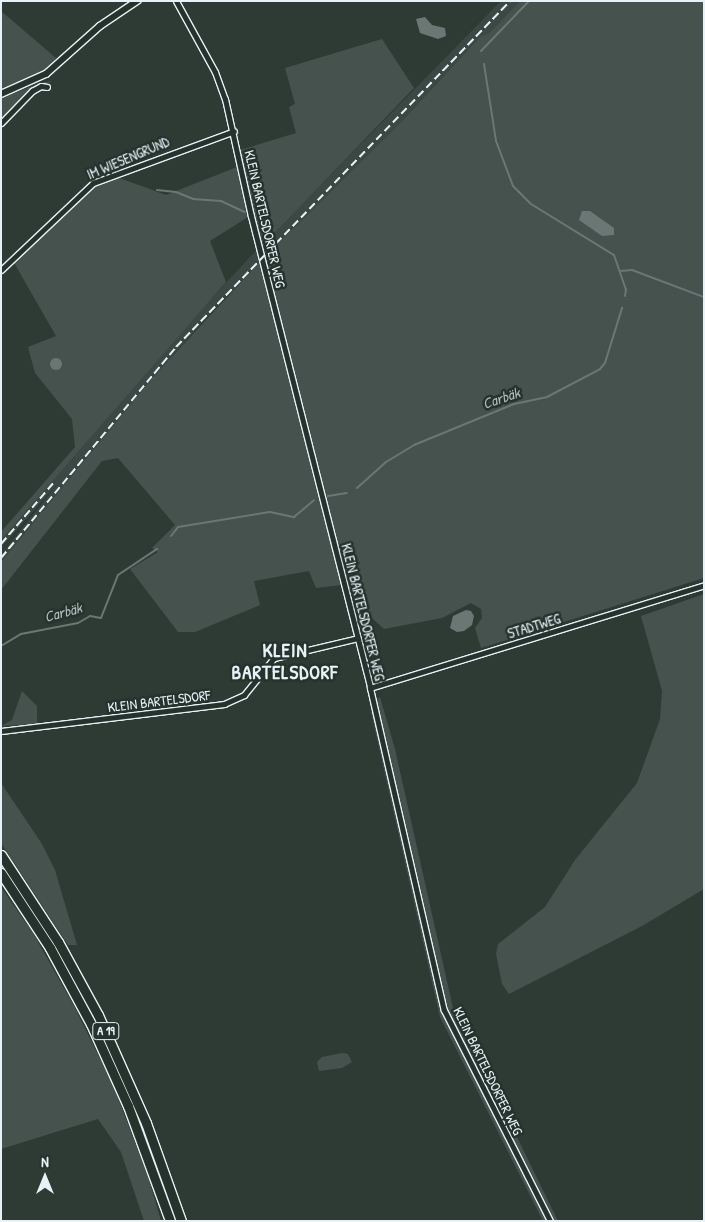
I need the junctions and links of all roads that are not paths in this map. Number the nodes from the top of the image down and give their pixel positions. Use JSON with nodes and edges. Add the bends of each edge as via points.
{"nodes":[{"id":1,"x":137,"y":1,"type":"edge"},
{"id":2,"x":176,"y":1,"type":"edge"},
{"id":3,"x":47,"y":87,"type":"dead end"},
{"id":4,"x":1,"y":94,"type":"edge"},
{"id":5,"x":1,"y":123,"type":"edge"},
{"id":6,"x":234,"y":131,"type":"junction"},
{"id":7,"x":1,"y":270,"type":"edge"},
{"id":8,"x":704,"y":586,"type":"edge"},
{"id":9,"x":358,"y":638,"type":"junction"},
{"id":10,"x":370,"y":688,"type":"junction"},
{"id":11,"x":1,"y":730,"type":"edge"},
{"id":12,"x":1,"y":855,"type":"edge"},
{"id":13,"x":1,"y":873,"type":"edge"},
{"id":14,"x":170,"y":1221,"type":"edge"},
{"id":15,"x":181,"y":1221,"type":"edge"},
{"id":16,"x":550,"y":1221,"type":"edge"}],
"edges":[{"from":1,"to":4,"type":"street","via":[[100,26],[46,74]]},
{"from":2,"to":6,"type":"street","name":"KLEIN BARTELSDORFER WEG","via":[[215,72]]},
{"from":3,"to":5,"type":"street","via":[[32,91]]},
{"from":6,"to":7,"type":"street","name":"IM WIESENGRUND","via":[[93,183]]},
{"from":6,"to":9,"type":"street","name":"KLEIN BARTELSDORFER WEG","via":[[251,216]]},
{"from":8,"to":10,"type":"street","name":"STADTWEG"},
{"from":9,"to":10,"type":"street","name":"KLEIN BARTELSDORFER WEG"},
{"from":9,"to":11,"type":"street","name":"KLEIN BARTELSDORF","via":[[274,658],[244,695],[224,704]]},
{"from":10,"to":16,"type":"street","name":"KLEIN BARTELSDORFER WEG","via":[[444,1010]]},
{"from":12,"to":15,"type":"highway","number":"A 19","via":[[58,942],[98,1015],[146,1123]]},
{"from":13,"to":14,"type":"highway","number":"A 19","via":[[50,948],[91,1024],[128,1106]]}]}
